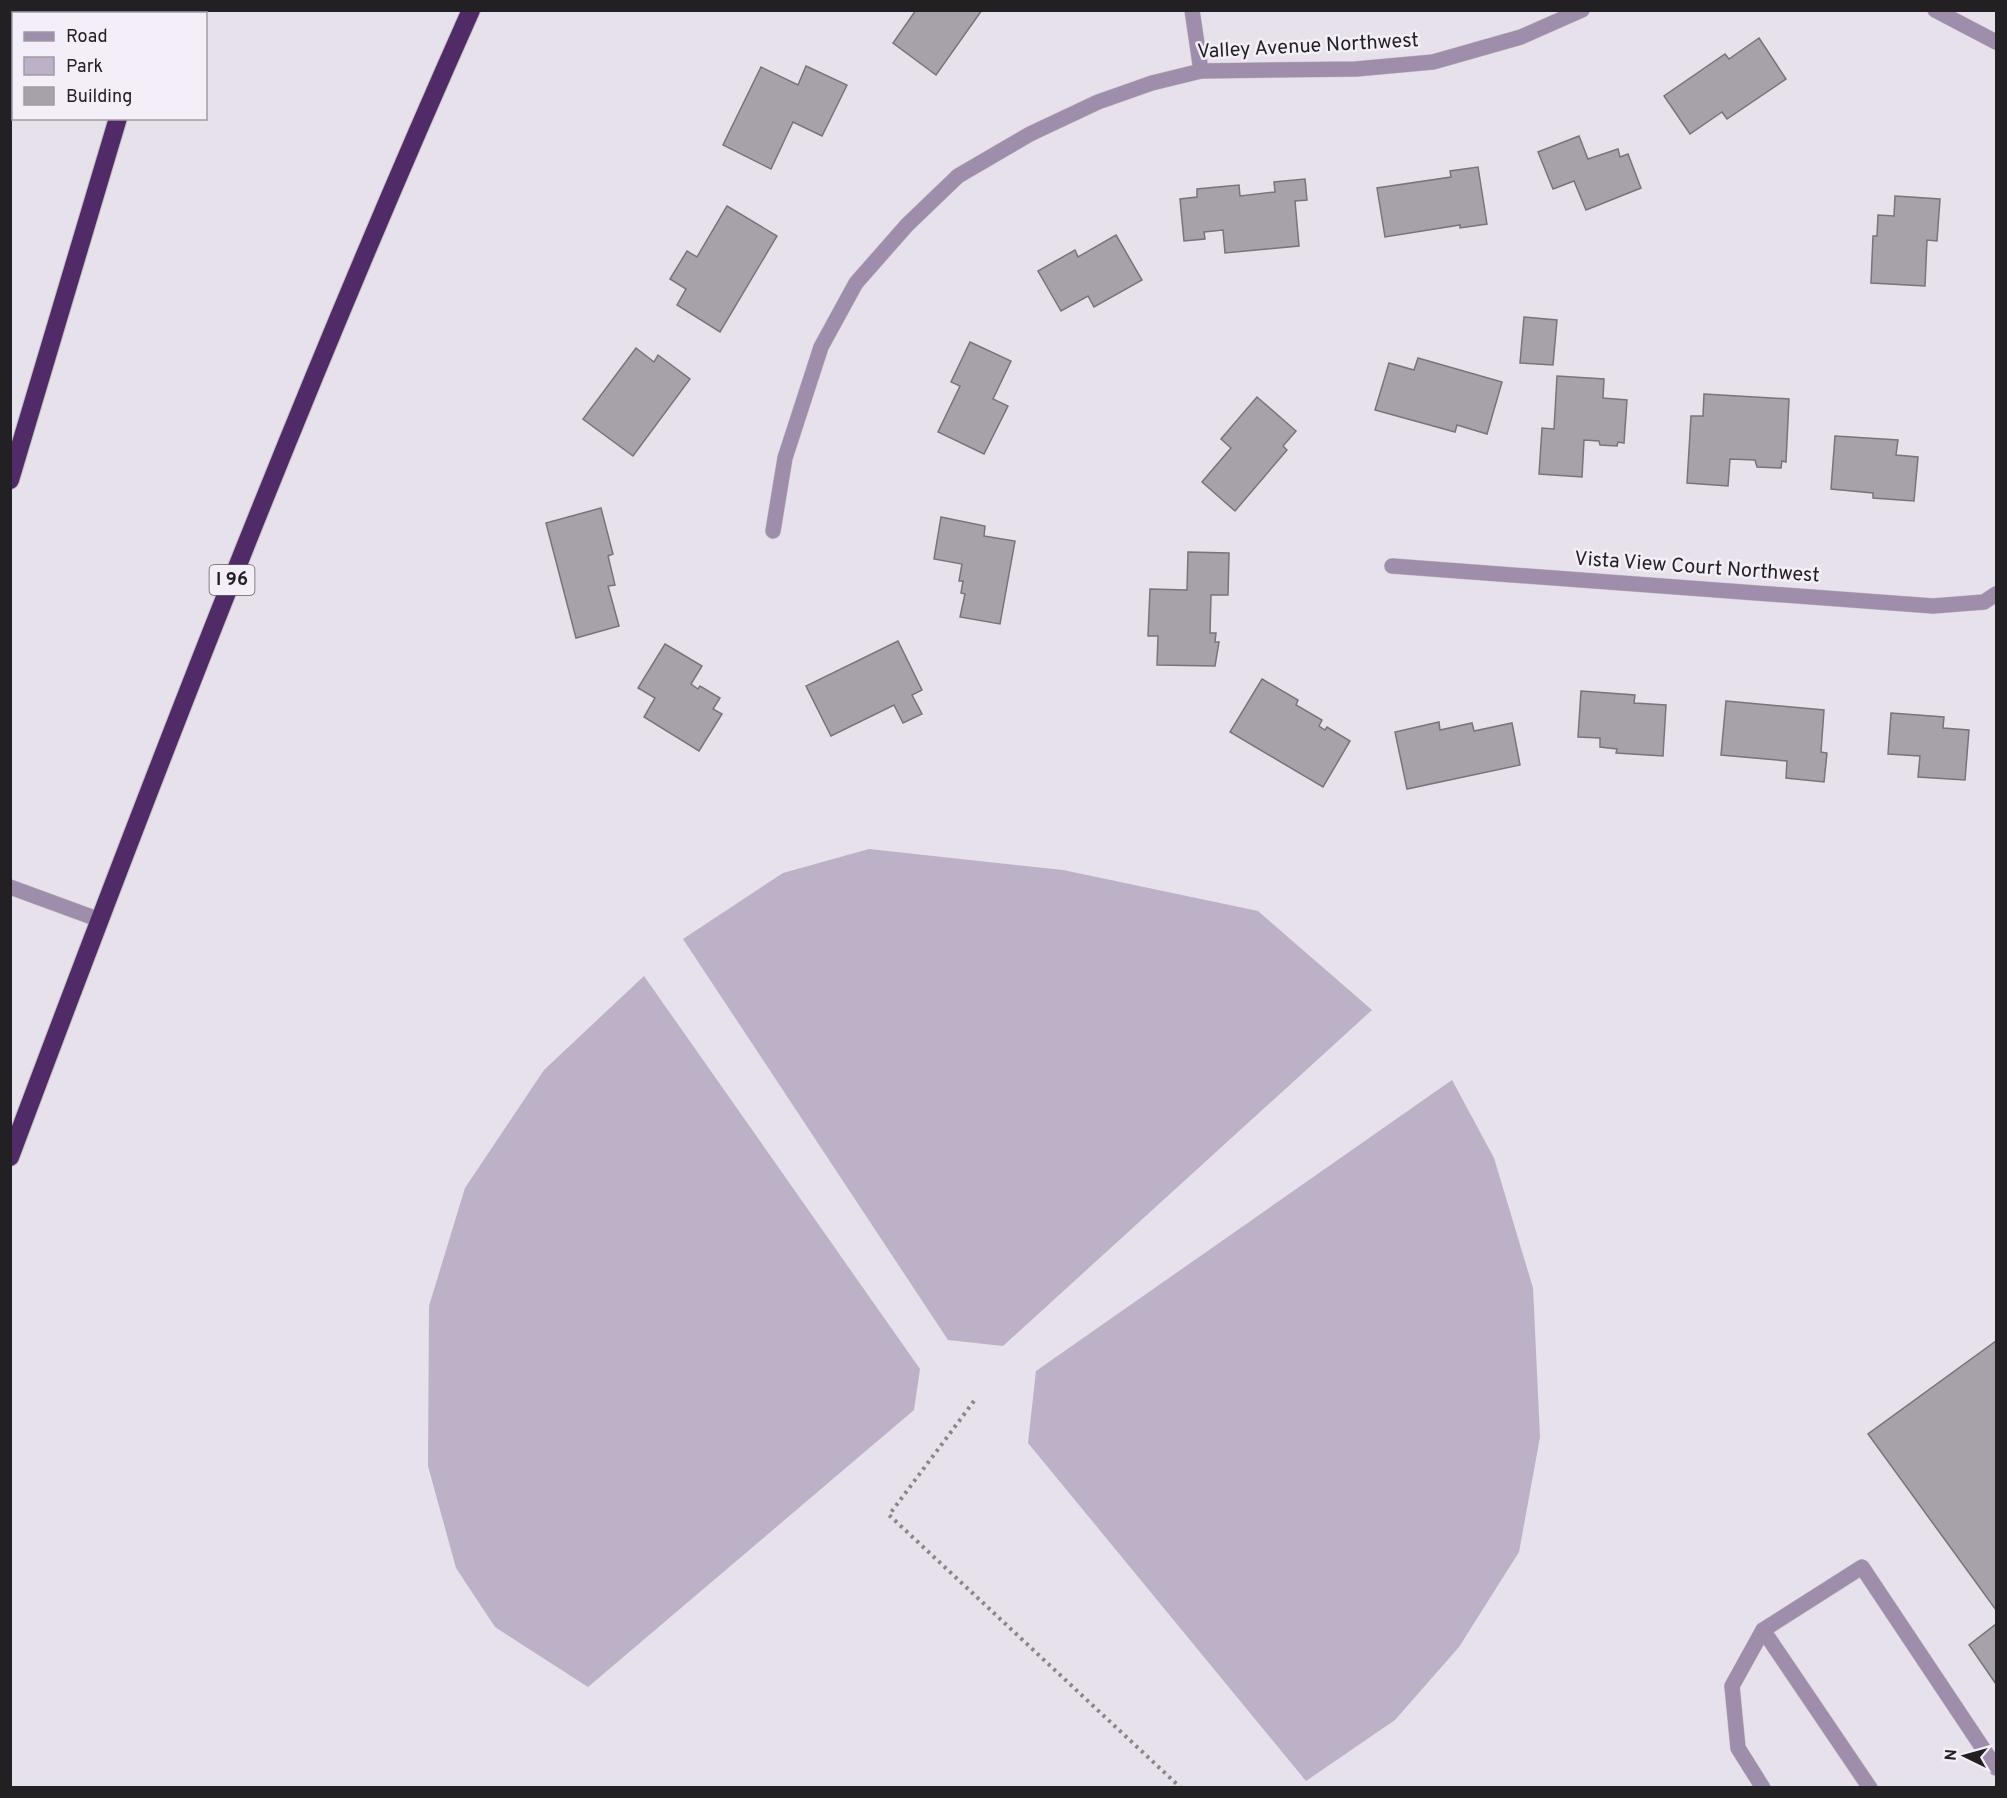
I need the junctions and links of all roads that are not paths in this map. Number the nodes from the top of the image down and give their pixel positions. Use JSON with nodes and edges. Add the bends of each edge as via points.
{"nodes":[{"id":1,"x":471,"y":10,"type":"edge"},
{"id":2,"x":1192,"y":10,"type":"edge"},
{"id":3,"x":1582,"y":10,"type":"edge"},
{"id":4,"x":1935,"y":10,"type":"edge"},
{"id":5,"x":1996,"y":42,"type":"edge"},
{"id":6,"x":1201,"y":71,"type":"junction"},
{"id":7,"x":117,"y":120,"type":"edge"},
{"id":8,"x":10,"y":480,"type":"edge"},
{"id":9,"x":773,"y":531,"type":"dead end"},
{"id":10,"x":1392,"y":566,"type":"dead end"},
{"id":11,"x":1996,"y":594,"type":"edge"},
{"id":12,"x":10,"y":887,"type":"edge"},
{"id":13,"x":100,"y":920,"type":"junction"},
{"id":14,"x":10,"y":1157,"type":"edge"},
{"id":15,"x":1763,"y":1630,"type":"junction"},
{"id":16,"x":1996,"y":1768,"type":"edge"},
{"id":17,"x":1763,"y":1788,"type":"edge"},
{"id":18,"x":1870,"y":1788,"type":"edge"}],
"edges":[{"from":1,"to":13,"type":"highway","number":"I 96","via":[[289,435]]},
{"from":2,"to":6,"type":"street"},
{"from":3,"to":6,"type":"street","name":"Valley Avenue Northwest","via":[[1521,37],[1433,62],[1356,69]]},
{"from":4,"to":5,"type":"street"},
{"from":6,"to":9,"type":"street","name":"Valley Avenue Northwest","via":[[1098,102],[1030,135],[958,176],[907,225],[856,283],[821,347],[785,458]]},
{"from":7,"to":8,"type":"highway"},
{"from":10,"to":11,"type":"street","name":"Vista View Court Northwest","via":[[1933,606],[1984,602]]},
{"from":12,"to":13,"type":"street"},
{"from":13,"to":14,"type":"highway","number":"I 96"},
{"from":15,"to":16,"type":"street","via":[[1862,1567]]},
{"from":15,"to":17,"type":"street","via":[[1732,1686],[1738,1748]]},
{"from":15,"to":18,"type":"street"}]}
